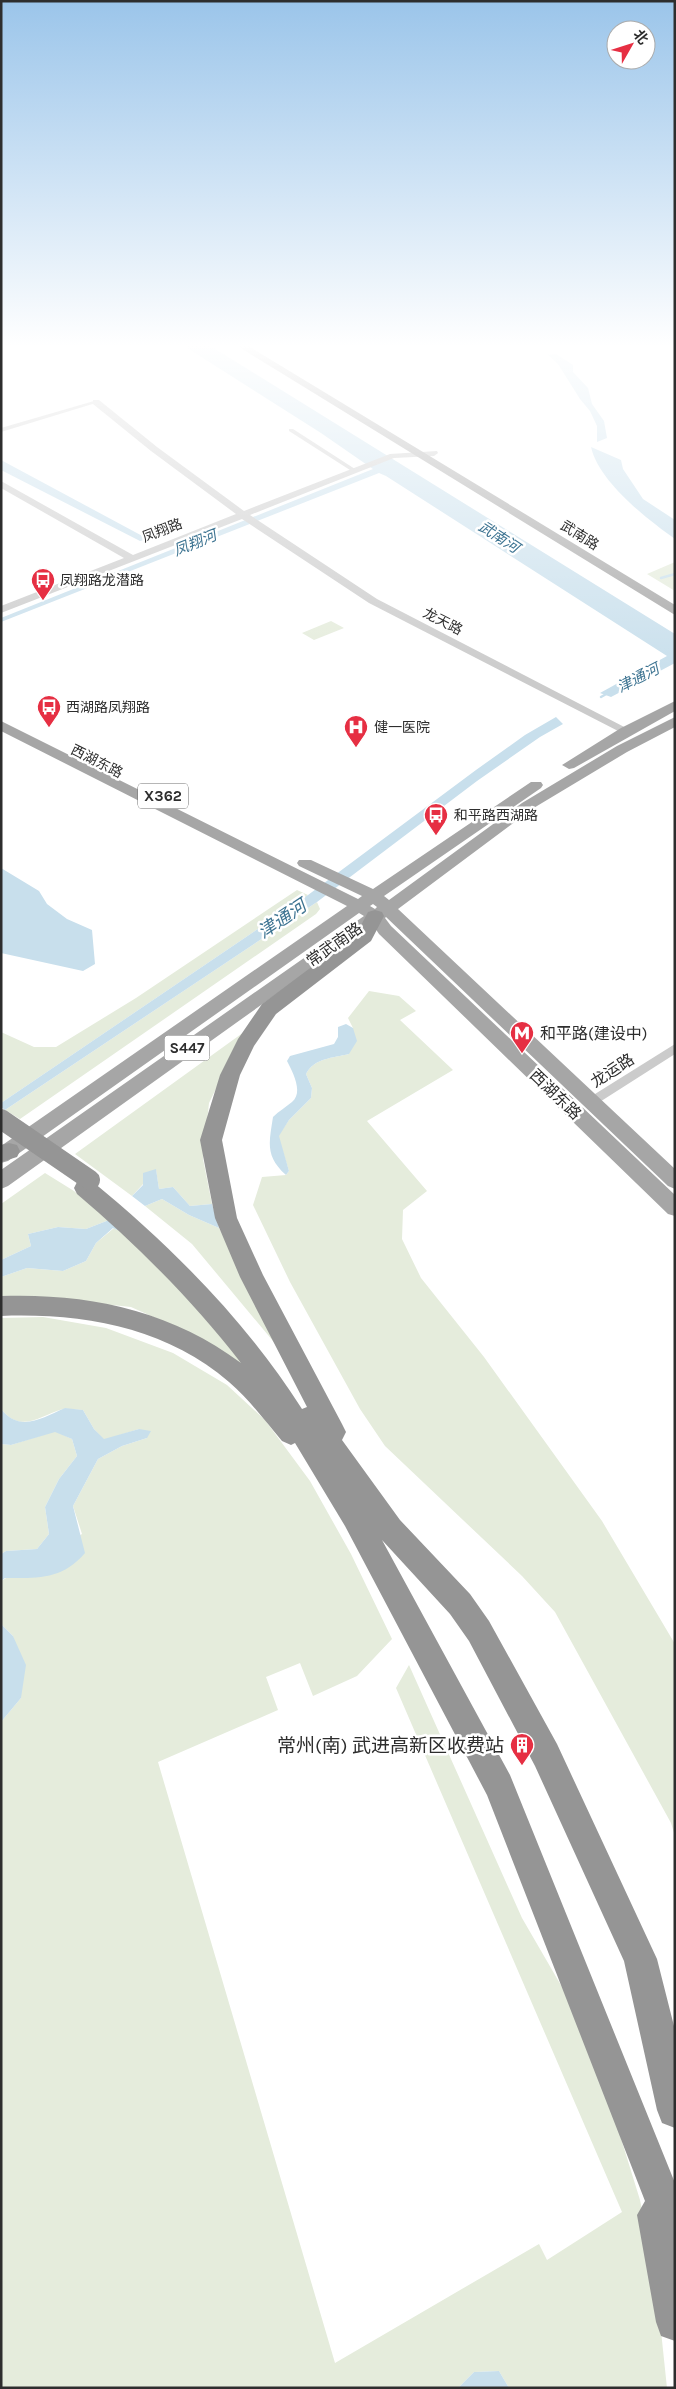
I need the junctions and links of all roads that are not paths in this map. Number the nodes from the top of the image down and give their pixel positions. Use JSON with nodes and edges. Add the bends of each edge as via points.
{"nodes":[{"id":1,"x":162,"y":455,"type":"edge"},
{"id":2,"x":337,"y":455,"type":"edge"},
{"id":3,"x":392,"y":455,"type":"edge"},
{"id":4,"x":422,"y":455,"type":"edge"},
{"id":5,"x":438,"y":455,"type":"edge"},
{"id":6,"x":359,"y":468,"type":"junction"},
{"id":7,"x":1,"y":484,"type":"edge"},
{"id":8,"x":248,"y":518,"type":"junction"},
{"id":9,"x":132,"y":558,"type":"junction"},
{"id":10,"x":675,"y":597,"type":"edge"},
{"id":11,"x":1,"y":605,"type":"edge"},
{"id":12,"x":1,"y":610,"type":"edge"},
{"id":13,"x":675,"y":612,"type":"edge"},
{"id":14,"x":675,"y":705,"type":"edge"},
{"id":15,"x":1,"y":711,"type":"edge"},
{"id":16,"x":675,"y":721,"type":"edge"},
{"id":17,"x":1,"y":725,"type":"edge"},
{"id":18,"x":626,"y":731,"type":"junction"},
{"id":19,"x":321,"y":878,"type":"junction"},
{"id":20,"x":374,"y":907,"type":"junction"},
{"id":21,"x":675,"y":1048,"type":"edge"},
{"id":22,"x":592,"y":1102,"type":"junction"},
{"id":23,"x":1,"y":1119,"type":"edge"},
{"id":24,"x":3,"y":1148,"type":"edge"},
{"id":25,"x":1,"y":1180,"type":"edge"},
{"id":26,"x":675,"y":1181,"type":"edge"},
{"id":27,"x":87,"y":1184,"type":"junction"},
{"id":28,"x":675,"y":1208,"type":"edge"},
{"id":29,"x":1,"y":1306,"type":"edge"},
{"id":30,"x":360,"y":1506,"type":"junction"},
{"id":31,"x":675,"y":2110,"type":"edge"},
{"id":32,"x":639,"y":2136,"type":"junction"},
{"id":33,"x":675,"y":2234,"type":"edge"},
{"id":34,"x":675,"y":2322,"type":"edge"}],
"edges":[{"from":1,"to":8,"type":"street","name":"龙天路"},
{"from":2,"to":6,"type":"street"},
{"from":3,"to":6,"type":"street","name":"凤翔路"},
{"from":4,"to":13,"type":"main road","name":"武南路"},
{"from":5,"to":10,"type":"main road","name":"武南路"},
{"from":6,"to":8,"type":"street","name":"凤翔路"},
{"from":7,"to":9,"type":"street"},
{"from":8,"to":9,"type":"street","name":"凤翔路"},
{"from":8,"to":18,"type":"street","name":"龙天路","via":[[373,601]]},
{"from":9,"to":11,"type":"street","name":"凤翔路"},
{"from":9,"to":12,"type":"street","name":"凤翔路"},
{"from":14,"to":18,"type":"main road","name":"常武南路"},
{"from":15,"to":19,"type":"main road","name":"西湖东路","number":"X362"},
{"from":16,"to":20,"type":"main road","name":"常武南路","via":[[527,806]]},
{"from":17,"to":19,"type":"main road","name":"西湖东路","number":"X362"},
{"from":18,"to":20,"type":"main road","name":"常武南路","via":[[511,800]]},
{"from":19,"to":20,"type":"main road","number":"X362"},
{"from":20,"to":22,"type":"main road","name":"西湖东路","number":"X362","via":[[397,919]]},
{"from":20,"to":24,"type":"main road","name":"常武南路","number":"S447"},
{"from":20,"to":25,"type":"main road","name":"常武南路","number":"S447"},
{"from":20,"to":28,"type":"main road","name":"西湖东路","number":"X362","via":[[385,930]]},
{"from":20,"to":30,"type":"highway","via":[[364,938],[269,1010],[245,1044],[230,1075],[211,1140],[226,1218]]},
{"from":21,"to":22,"type":"street","name":"龙运路"},
{"from":22,"to":26,"type":"main road","name":"西湖东路","number":"X362"},
{"from":23,"to":27,"type":"highway","bridge":true},
{"from":24,"to":27,"type":"highway","via":[[59,1168]]},
{"from":27,"to":30,"type":"highway","via":[[215,1311],[271,1382]]},
{"from":29,"to":30,"type":"highway","via":[[89,1308],[119,1315],[146,1323],[211,1356],[236,1374]]},
{"from":30,"to":31,"type":"highway","via":[[390,1529],[460,1604],[479,1631],[546,1756],[640,1959]]},
{"from":30,"to":32,"type":"highway","via":[[499,1786]]},
{"from":32,"to":33,"type":"highway"},
{"from":32,"to":34,"type":"highway","via":[[664,2252]]}]}
